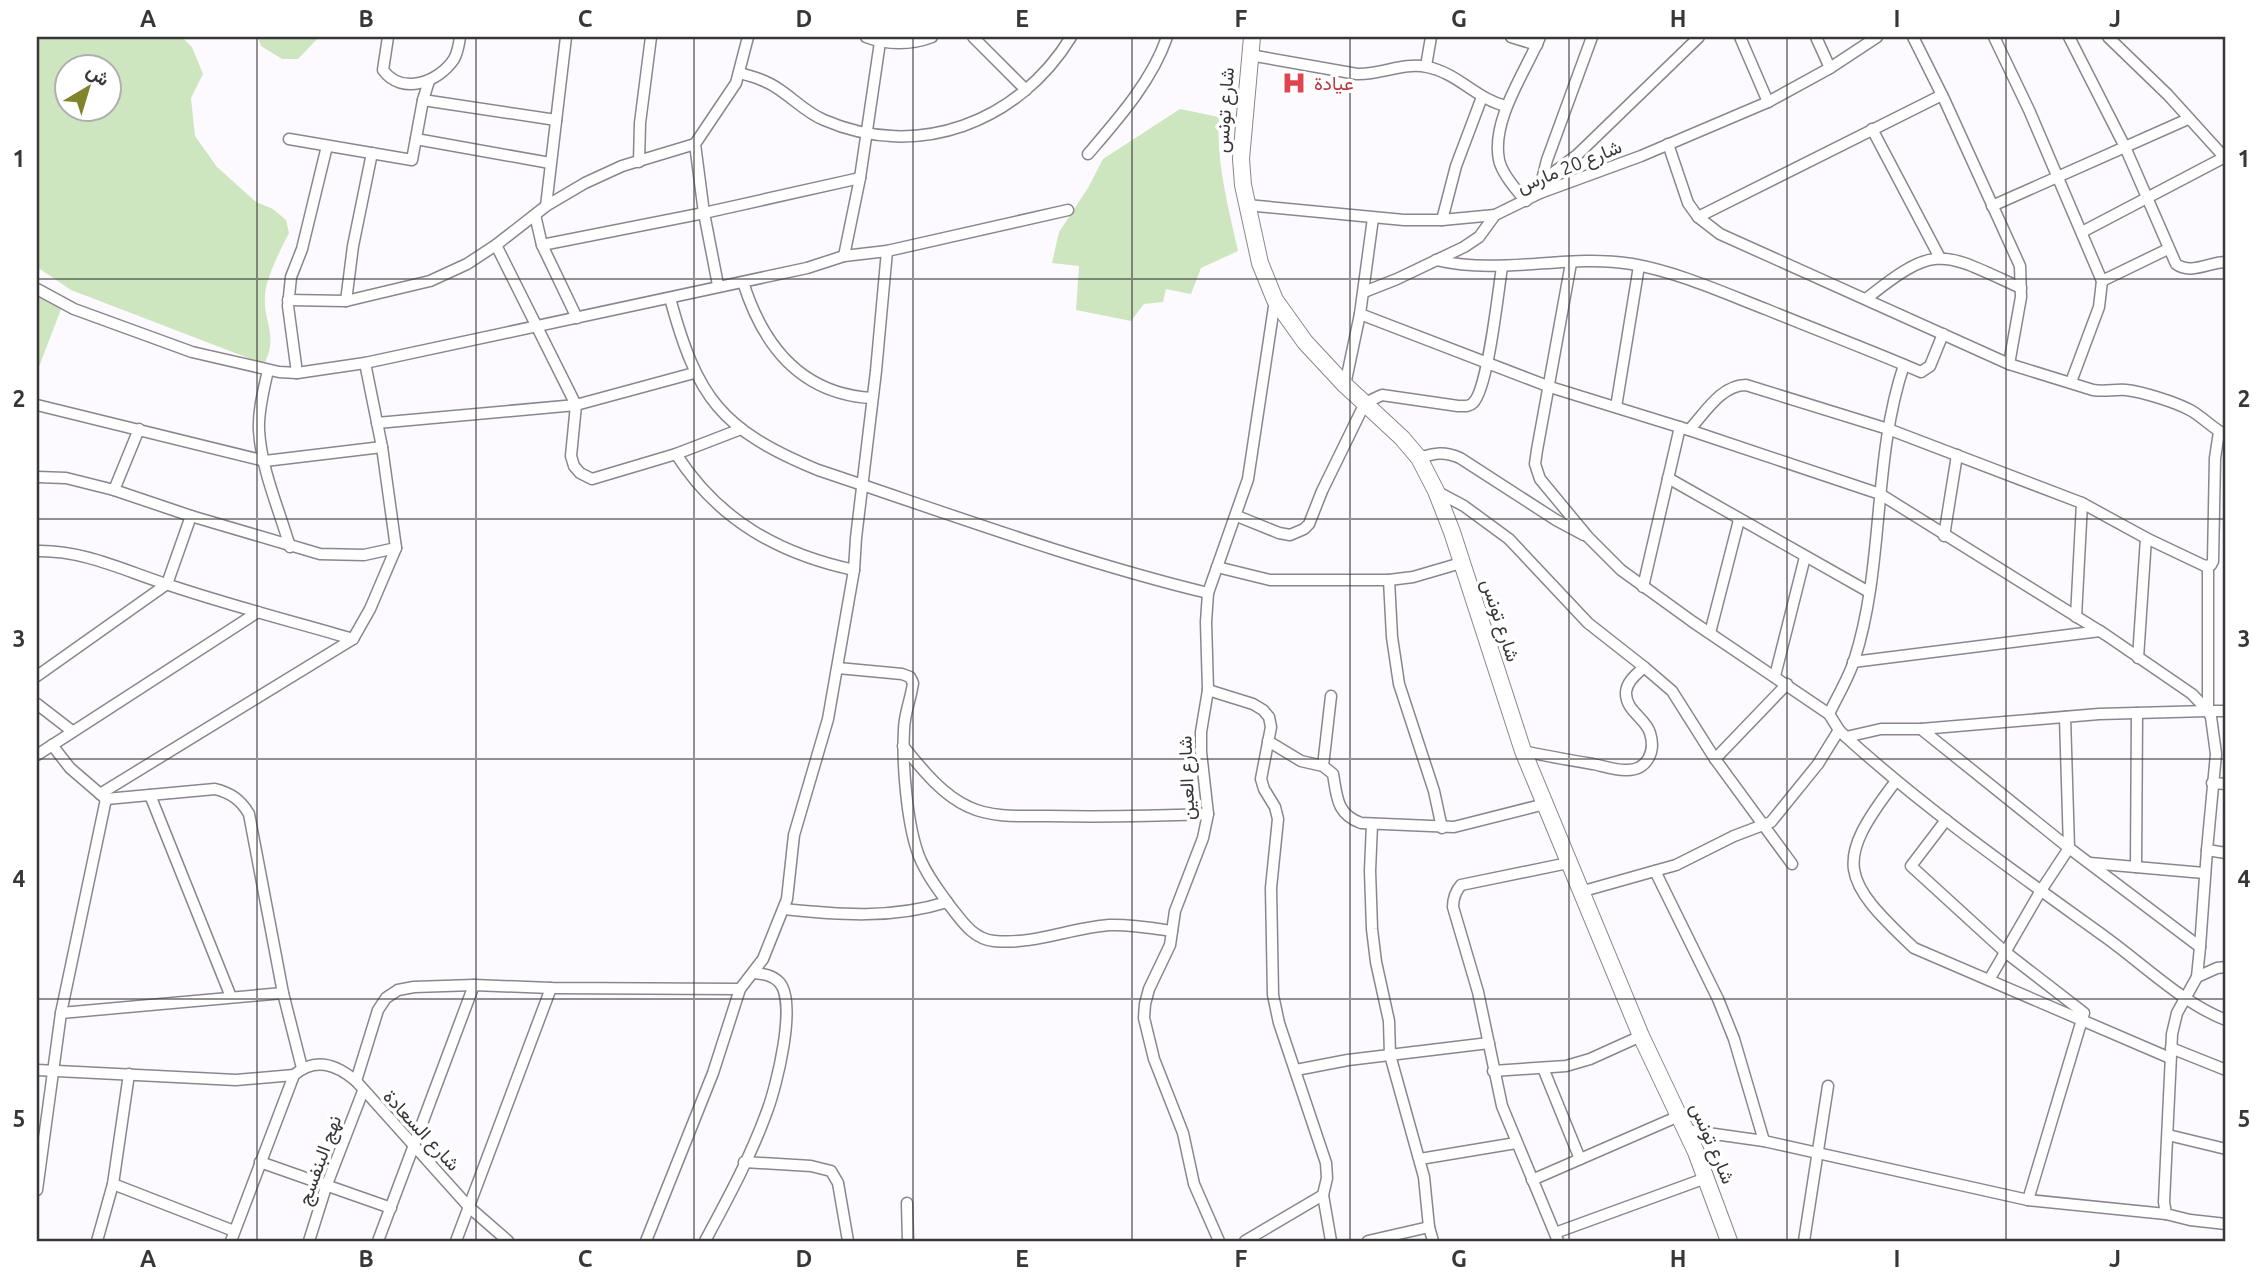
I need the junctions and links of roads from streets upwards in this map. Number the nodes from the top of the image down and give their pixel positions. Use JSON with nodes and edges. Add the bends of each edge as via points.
{"nodes":[{"id":1,"x":388,"y":37,"type":"edge"},
{"id":2,"x":460,"y":37,"type":"edge"},
{"id":3,"x":566,"y":37,"type":"edge"},
{"id":4,"x":651,"y":37,"type":"edge"},
{"id":5,"x":748,"y":37,"type":"edge"},
{"id":6,"x":866,"y":37,"type":"edge"},
{"id":7,"x":932,"y":37,"type":"edge"},
{"id":8,"x":973,"y":37,"type":"edge"},
{"id":9,"x":1072,"y":37,"type":"edge"},
{"id":10,"x":1167,"y":37,"type":"edge"},
{"id":11,"x":1252,"y":37,"type":"edge"},
{"id":12,"x":1431,"y":37,"type":"edge"},
{"id":13,"x":1511,"y":37,"type":"edge"},
{"id":14,"x":1592,"y":37,"type":"edge"},
{"id":15,"x":1699,"y":37,"type":"edge"},
{"id":16,"x":1740,"y":37,"type":"edge"},
{"id":17,"x":1816,"y":37,"type":"edge"},
{"id":18,"x":1877,"y":37,"type":"edge"},
{"id":19,"x":1913,"y":37,"type":"edge"},
{"id":20,"x":1994,"y":37,"type":"edge"},
{"id":21,"x":2070,"y":37,"type":"edge"},
{"id":22,"x":2108,"y":37,"type":"edge"},
{"id":23,"x":1539,"y":41,"type":"edge"},
{"id":24,"x":880,"y":42,"type":"junction"},
{"id":25,"x":1250,"y":55,"type":"junction"},
{"id":26,"x":1426,"y":66,"type":"junction"},
{"id":27,"x":1830,"y":68,"type":"junction"},
{"id":28,"x":740,"y":74,"type":"junction"},
{"id":29,"x":429,"y":81,"type":"junction"},
{"id":30,"x":1026,"y":90,"type":"junction"},
{"id":31,"x":1942,"y":95,"type":"junction"},
{"id":32,"x":1482,"y":97,"type":"junction"},
{"id":33,"x":423,"y":100,"type":"junction"},
{"id":34,"x":1768,"y":102,"type":"junction"},
{"id":35,"x":1506,"y":106,"type":"junction"},
{"id":36,"x":2188,"y":119,"type":"junction"},
{"id":37,"x":556,"y":120,"type":"junction"},
{"id":38,"x":1872,"y":129,"type":"junction"},
{"id":39,"x":866,"y":133,"type":"junction"},
{"id":40,"x":289,"y":139,"type":"dead end"},
{"id":41,"x":416,"y":139,"type":"junction"},
{"id":42,"x":695,"y":144,"type":"junction"},
{"id":43,"x":1668,"y":144,"type":"junction"},
{"id":44,"x":327,"y":146,"type":"junction"},
{"id":45,"x":2125,"y":147,"type":"junction"},
{"id":46,"x":372,"y":153,"type":"junction"},
{"id":47,"x":1088,"y":154,"type":"dead end"},
{"id":48,"x":2225,"y":158,"type":"edge"},
{"id":49,"x":639,"y":162,"type":"junction"},
{"id":50,"x":550,"y":163,"type":"junction"},
{"id":51,"x":2057,"y":176,"type":"junction"},
{"id":52,"x":860,"y":178,"type":"junction"},
{"id":53,"x":1542,"y":180,"type":"junction"},
{"id":54,"x":1540,"y":193,"type":"junction"},
{"id":55,"x":2148,"y":198,"type":"junction"},
{"id":56,"x":1526,"y":201,"type":"junction"},
{"id":57,"x":1247,"y":205,"type":"junction"},
{"id":58,"x":546,"y":206,"type":"junction"},
{"id":59,"x":1992,"y":206,"type":"junction"},
{"id":60,"x":1068,"y":210,"type":"dead end"},
{"id":61,"x":704,"y":213,"type":"junction"},
{"id":62,"x":535,"y":215,"type":"junction"},
{"id":63,"x":1495,"y":215,"type":"junction"},
{"id":64,"x":1698,"y":217,"type":"junction"},
{"id":65,"x":1373,"y":218,"type":"junction"},
{"id":66,"x":1442,"y":220,"type":"junction"},
{"id":67,"x":2082,"y":232,"type":"junction"},
{"id":68,"x":496,"y":245,"type":"junction"},
{"id":69,"x":542,"y":245,"type":"junction"},
{"id":70,"x":2168,"y":249,"type":"junction"},
{"id":71,"x":887,"y":251,"type":"junction"},
{"id":72,"x":844,"y":256,"type":"junction"},
{"id":73,"x":1940,"y":258,"type":"junction"},
{"id":74,"x":1436,"y":260,"type":"junction"},
{"id":75,"x":1571,"y":262,"type":"junction"},
{"id":76,"x":2226,"y":262,"type":"edge"},
{"id":77,"x":1639,"y":266,"type":"junction"},
{"id":78,"x":1502,"y":267,"type":"junction"},
{"id":79,"x":2102,"y":281,"type":"junction"},
{"id":80,"x":743,"y":282,"type":"junction"},
{"id":81,"x":718,"y":285,"type":"junction"},
{"id":82,"x":2021,"y":288,"type":"junction"},
{"id":83,"x":37,"y":289,"type":"edge"},
{"id":84,"x":1364,"y":292,"type":"junction"},
{"id":85,"x":670,"y":298,"type":"junction"},
{"id":86,"x":1866,"y":299,"type":"junction"},
{"id":87,"x":288,"y":300,"type":"junction"},
{"id":88,"x":346,"y":300,"type":"junction"},
{"id":89,"x":1275,"y":300,"type":"junction"},
{"id":90,"x":1360,"y":314,"type":"junction"},
{"id":91,"x":577,"y":317,"type":"junction"},
{"id":92,"x":537,"y":326,"type":"junction"},
{"id":93,"x":1942,"y":334,"type":"junction"},
{"id":94,"x":365,"y":363,"type":"junction"},
{"id":95,"x":1486,"y":363,"type":"junction"},
{"id":96,"x":2009,"y":364,"type":"junction"},
{"id":97,"x":1904,"y":365,"type":"junction"},
{"id":98,"x":268,"y":370,"type":"junction"},
{"id":99,"x":297,"y":373,"type":"junction"},
{"id":100,"x":694,"y":373,"type":"junction"},
{"id":101,"x":2071,"y":382,"type":"junction"},
{"id":102,"x":1345,"y":385,"type":"junction"},
{"id":103,"x":1550,"y":387,"type":"junction"},
{"id":104,"x":872,"y":398,"type":"junction"},
{"id":105,"x":1365,"y":404,"type":"junction"},
{"id":106,"x":37,"y":405,"type":"edge"},
{"id":107,"x":576,"y":405,"type":"junction"},
{"id":108,"x":1616,"y":407,"type":"junction"},
{"id":109,"x":377,"y":423,"type":"junction"},
{"id":110,"x":139,"y":429,"type":"junction"},
{"id":111,"x":741,"y":429,"type":"junction"},
{"id":112,"x":1685,"y":429,"type":"junction"},
{"id":113,"x":1888,"y":429,"type":"junction"},
{"id":114,"x":2223,"y":434,"type":"edge"},
{"id":115,"x":382,"y":447,"type":"junction"},
{"id":116,"x":676,"y":454,"type":"junction"},
{"id":117,"x":1957,"y":455,"type":"junction"},
{"id":118,"x":1419,"y":458,"type":"junction"},
{"id":119,"x":265,"y":461,"type":"junction"},
{"id":120,"x":37,"y":477,"type":"edge"},
{"id":121,"x":1668,"y":478,"type":"junction"},
{"id":122,"x":862,"y":485,"type":"junction"},
{"id":123,"x":114,"y":490,"type":"junction"},
{"id":124,"x":1436,"y":491,"type":"junction"},
{"id":125,"x":1880,"y":494,"type":"junction"},
{"id":126,"x":2082,"y":503,"type":"junction"},
{"id":127,"x":191,"y":516,"type":"junction"},
{"id":128,"x":1237,"y":516,"type":"junction"},
{"id":129,"x":1739,"y":520,"type":"junction"},
{"id":130,"x":1944,"y":536,"type":"junction"},
{"id":131,"x":1588,"y":537,"type":"junction"},
{"id":132,"x":2146,"y":538,"type":"junction"},
{"id":133,"x":290,"y":547,"type":"junction"},
{"id":134,"x":396,"y":548,"type":"junction"},
{"id":135,"x":37,"y":551,"type":"edge"},
{"id":136,"x":1805,"y":557,"type":"junction"},
{"id":137,"x":1461,"y":563,"type":"junction"},
{"id":138,"x":2208,"y":566,"type":"junction"},
{"id":139,"x":1217,"y":567,"type":"junction"},
{"id":140,"x":854,"y":570,"type":"junction"},
{"id":141,"x":1389,"y":580,"type":"junction"},
{"id":142,"x":167,"y":584,"type":"junction"},
{"id":143,"x":1643,"y":587,"type":"junction"},
{"id":144,"x":1869,"y":592,"type":"junction"},
{"id":145,"x":1208,"y":593,"type":"junction"},
{"id":146,"x":258,"y":612,"type":"junction"},
{"id":147,"x":2076,"y":617,"type":"junction"},
{"id":148,"x":2100,"y":631,"type":"junction"},
{"id":149,"x":1710,"y":634,"type":"junction"},
{"id":150,"x":353,"y":639,"type":"junction"},
{"id":151,"x":2138,"y":658,"type":"junction"},
{"id":152,"x":1853,"y":662,"type":"junction"},
{"id":153,"x":1644,"y":667,"type":"junction"},
{"id":154,"x":838,"y":668,"type":"junction"},
{"id":155,"x":37,"y":676,"type":"edge"},
{"id":156,"x":1775,"y":677,"type":"junction"},
{"id":157,"x":1787,"y":684,"type":"junction"},
{"id":158,"x":1208,"y":690,"type":"junction"},
{"id":159,"x":1331,"y":696,"type":"dead end"},
{"id":160,"x":37,"y":704,"type":"edge"},
{"id":161,"x":2208,"y":710,"type":"junction"},
{"id":162,"x":2226,"y":711,"type":"edge"},
{"id":163,"x":2137,"y":713,"type":"junction"},
{"id":164,"x":1829,"y":714,"type":"junction"},
{"id":165,"x":2065,"y":717,"type":"junction"},
{"id":166,"x":1922,"y":729,"type":"junction"},
{"id":167,"x":72,"y":731,"type":"junction"},
{"id":168,"x":1843,"y":733,"type":"junction"},
{"id":169,"x":1268,"y":741,"type":"junction"},
{"id":170,"x":52,"y":745,"type":"junction"},
{"id":171,"x":903,"y":746,"type":"junction"},
{"id":172,"x":1523,"y":751,"type":"junction"},
{"id":173,"x":37,"y":755,"type":"edge"},
{"id":174,"x":1715,"y":759,"type":"junction"},
{"id":175,"x":1323,"y":766,"type":"junction"},
{"id":176,"x":1896,"y":781,"type":"junction"},
{"id":177,"x":2211,"y":783,"type":"junction"},
{"id":178,"x":2226,"y":784,"type":"edge"},
{"id":179,"x":150,"y":794,"type":"junction"},
{"id":180,"x":103,"y":797,"type":"junction"},
{"id":181,"x":1545,"y":804,"type":"junction"},
{"id":182,"x":1208,"y":814,"type":"junction"},
{"id":183,"x":1946,"y":820,"type":"junction"},
{"id":184,"x":1372,"y":824,"type":"junction"},
{"id":185,"x":1765,"y":825,"type":"junction"},
{"id":186,"x":1441,"y":828,"type":"junction"},
{"id":187,"x":2069,"y":848,"type":"junction"},
{"id":188,"x":2207,"y":850,"type":"junction"},
{"id":189,"x":2226,"y":853,"type":"edge"},
{"id":190,"x":1568,"y":863,"type":"junction"},
{"id":191,"x":2090,"y":863,"type":"junction"},
{"id":192,"x":1792,"y":864,"type":"dead end"},
{"id":193,"x":2136,"y":866,"type":"junction"},
{"id":194,"x":1655,"y":871,"type":"junction"},
{"id":195,"x":2204,"y":873,"type":"junction"},
{"id":196,"x":1580,"y":892,"type":"junction"},
{"id":197,"x":2039,"y":892,"type":"junction"},
{"id":198,"x":947,"y":902,"type":"junction"},
{"id":199,"x":784,"y":909,"type":"junction"},
{"id":200,"x":1172,"y":931,"type":"junction"},
{"id":201,"x":2200,"y":947,"type":"junction"},
{"id":202,"x":2004,"y":951,"type":"junction"},
{"id":203,"x":2226,"y":959,"type":"edge"},
{"id":204,"x":2222,"y":968,"type":"edge"},
{"id":205,"x":754,"y":972,"type":"junction"},
{"id":206,"x":2197,"y":977,"type":"junction"},
{"id":207,"x":1989,"y":980,"type":"junction"},
{"id":208,"x":474,"y":985,"type":"junction"},
{"id":209,"x":551,"y":988,"type":"junction"},
{"id":210,"x":740,"y":989,"type":"junction"},
{"id":211,"x":283,"y":993,"type":"junction"},
{"id":212,"x":231,"y":997,"type":"junction"},
{"id":213,"x":2187,"y":999,"type":"junction"},
{"id":214,"x":61,"y":1013,"type":"junction"},
{"id":215,"x":2082,"y":1020,"type":"junction"},
{"id":216,"x":2226,"y":1020,"type":"edge"},
{"id":217,"x":1641,"y":1035,"type":"junction"},
{"id":218,"x":1489,"y":1043,"type":"junction"},
{"id":219,"x":2171,"y":1053,"type":"junction"},
{"id":220,"x":1390,"y":1055,"type":"junction"},
{"id":221,"x":1543,"y":1068,"type":"junction"},
{"id":222,"x":2226,"y":1069,"type":"edge"},
{"id":223,"x":37,"y":1070,"type":"edge"},
{"id":224,"x":52,"y":1070,"type":"junction"},
{"id":225,"x":1296,"y":1070,"type":"junction"},
{"id":226,"x":1493,"y":1071,"type":"junction"},
{"id":227,"x":298,"y":1072,"type":"junction"},
{"id":228,"x":129,"y":1074,"type":"junction"},
{"id":229,"x":356,"y":1081,"type":"junction"},
{"id":230,"x":1828,"y":1086,"type":"dead end"},
{"id":231,"x":363,"y":1091,"type":"junction"},
{"id":232,"x":1683,"y":1123,"type":"junction"},
{"id":233,"x":2168,"y":1135,"type":"junction"},
{"id":234,"x":1764,"y":1141,"type":"junction"},
{"id":235,"x":1516,"y":1143,"type":"junction"},
{"id":236,"x":414,"y":1146,"type":"junction"},
{"id":237,"x":2226,"y":1149,"type":"edge"},
{"id":238,"x":1818,"y":1153,"type":"junction"},
{"id":239,"x":1580,"y":1158,"type":"junction"},
{"id":240,"x":1420,"y":1159,"type":"junction"},
{"id":241,"x":260,"y":1162,"type":"junction"},
{"id":242,"x":744,"y":1162,"type":"junction"},
{"id":243,"x":1706,"y":1178,"type":"junction"},
{"id":244,"x":1532,"y":1180,"type":"junction"},
{"id":245,"x":113,"y":1184,"type":"junction"},
{"id":246,"x":326,"y":1186,"type":"junction"},
{"id":247,"x":37,"y":1191,"type":"edge"},
{"id":248,"x":1324,"y":1195,"type":"junction"},
{"id":249,"x":2028,"y":1200,"type":"junction"},
{"id":250,"x":907,"y":1203,"type":"dead end"},
{"id":251,"x":391,"y":1208,"type":"junction"},
{"id":252,"x":469,"y":1208,"type":"junction"},
{"id":253,"x":2166,"y":1214,"type":"junction"},
{"id":254,"x":2226,"y":1224,"type":"edge"},
{"id":255,"x":1429,"y":1227,"type":"junction"},
{"id":256,"x":232,"y":1236,"type":"edge"},
{"id":257,"x":1556,"y":1237,"type":"edge"},
{"id":258,"x":97,"y":1241,"type":"edge"},
{"id":259,"x":309,"y":1241,"type":"edge"},
{"id":260,"x":378,"y":1241,"type":"edge"},
{"id":261,"x":456,"y":1241,"type":"edge"},
{"id":262,"x":508,"y":1241,"type":"edge"},
{"id":263,"x":646,"y":1241,"type":"edge"},
{"id":264,"x":705,"y":1241,"type":"edge"},
{"id":265,"x":848,"y":1241,"type":"edge"},
{"id":266,"x":908,"y":1241,"type":"edge"},
{"id":267,"x":1219,"y":1241,"type":"edge"},
{"id":268,"x":1245,"y":1241,"type":"edge"},
{"id":269,"x":1331,"y":1241,"type":"edge"},
{"id":270,"x":1368,"y":1241,"type":"edge"},
{"id":271,"x":1433,"y":1241,"type":"edge"},
{"id":272,"x":1729,"y":1241,"type":"edge"},
{"id":273,"x":1804,"y":1241,"type":"edge"}],
"edges":[{"from":1,"to":29,"type":"street","via":[[383,70],[389,79],[412,84]]},
{"from":2,"to":29,"type":"street","via":[[456,56]]},
{"from":3,"to":37,"type":"street"},
{"from":4,"to":49,"type":"street"},
{"from":5,"to":28,"type":"street"},
{"from":6,"to":24,"type":"street"},
{"from":7,"to":24,"type":"street"},
{"from":8,"to":30,"type":"street"},
{"from":9,"to":30,"type":"street"},
{"from":10,"to":47,"type":"street","via":[[1139,88]]},
{"from":11,"to":25,"type":"street","name":"شارع تونس"},
{"from":12,"to":26,"type":"street"},
{"from":13,"to":23,"type":"street"},
{"from":14,"to":53,"type":"street"},
{"from":15,"to":53,"type":"street","via":[[1577,155]]},
{"from":16,"to":34,"type":"street"},
{"from":17,"to":27,"type":"street"},
{"from":18,"to":27,"type":"street","name":"شارع 20 مارس"},
{"from":19,"to":31,"type":"street"},
{"from":20,"to":51,"type":"street"},
{"from":21,"to":45,"type":"street"},
{"from":22,"to":36,"type":"street"},
{"from":23,"to":35,"type":"street"},
{"from":24,"to":39,"type":"street"},
{"from":25,"to":26,"type":"street","via":[[1369,75]]},
{"from":25,"to":57,"type":"street","name":"شارع تونس","via":[[1241,159]]},
{"from":26,"to":32,"type":"street","via":[[1460,79]]},
{"from":27,"to":34,"type":"street","name":"شارع 20 مارس"},
{"from":28,"to":39,"type":"street","via":[[766,82],[824,120]]},
{"from":28,"to":42,"type":"street"},
{"from":29,"to":33,"type":"street"},
{"from":30,"to":39,"type":"street","via":[[999,109],[949,132],[914,136]]},
{"from":31,"to":38,"type":"street"},
{"from":31,"to":59,"type":"street"},
{"from":32,"to":35,"type":"street"},
{"from":32,"to":66,"type":"street"},
{"from":33,"to":37,"type":"street"},
{"from":33,"to":41,"type":"street"},
{"from":34,"to":43,"type":"street","name":"شارع 20 مارس"},
{"from":35,"to":56,"type":"street","via":[[1498,158]]},
{"from":36,"to":45,"type":"street"},
{"from":36,"to":48,"type":"street"},
{"from":37,"to":50,"type":"street"},
{"from":38,"to":64,"type":"street"},
{"from":38,"to":73,"type":"street"},
{"from":39,"to":52,"type":"street"},
{"from":40,"to":44,"type":"street"},
{"from":41,"to":46,"type":"street","via":[[412,160]]},
{"from":41,"to":50,"type":"street"},
{"from":42,"to":49,"type":"street"},
{"from":42,"to":61,"type":"street"},
{"from":43,"to":54,"type":"street","name":"شارع 20 مارس"},
{"from":43,"to":64,"type":"street","via":[[1688,203]]},
{"from":44,"to":46,"type":"street"},
{"from":44,"to":87,"type":"street"},
{"from":45,"to":51,"type":"street"},
{"from":45,"to":55,"type":"street"},
{"from":46,"to":88,"type":"street"},
{"from":48,"to":55,"type":"street"},
{"from":49,"to":58,"type":"street","via":[[596,177]]},
{"from":50,"to":58,"type":"street"},
{"from":51,"to":59,"type":"street"},
{"from":51,"to":67,"type":"street"},
{"from":52,"to":61,"type":"street"},
{"from":52,"to":72,"type":"street"},
{"from":53,"to":54,"type":"street"},
{"from":54,"to":56,"type":"street","name":"شارع 20 مارس"},
{"from":55,"to":67,"type":"street"},
{"from":55,"to":70,"type":"street"},
{"from":56,"to":63,"type":"street","name":"شارع 20 مارس"},
{"from":57,"to":65,"type":"street","name":"شارع 20 مارس"},
{"from":57,"to":89,"type":"street","name":"شارع تونس","via":[[1260,263]]},
{"from":58,"to":62,"type":"street"},
{"from":59,"to":82,"type":"street","via":[[2020,266]]},
{"from":60,"to":71,"type":"street"},
{"from":61,"to":69,"type":"street"},
{"from":61,"to":81,"type":"street"},
{"from":62,"to":68,"type":"street"},
{"from":62,"to":69,"type":"street"},
{"from":63,"to":66,"type":"street","name":"شارع 20 مارس"},
{"from":63,"to":74,"type":"street","via":[[1479,237]]},
{"from":64,"to":86,"type":"street","via":[[1720,234]]},
{"from":65,"to":66,"type":"street","name":"شارع 20 مارس"},
{"from":65,"to":84,"type":"street"},
{"from":67,"to":79,"type":"street"},
{"from":68,"to":88,"type":"street","via":[[430,281]]},
{"from":68,"to":92,"type":"street"},
{"from":69,"to":91,"type":"street"},
{"from":70,"to":76,"type":"street","via":[[2184,269]]},
{"from":70,"to":79,"type":"street"},
{"from":71,"to":72,"type":"street"},
{"from":71,"to":104,"type":"street"},
{"from":72,"to":80,"type":"street"},
{"from":73,"to":82,"type":"street","via":[[1965,263]]},
{"from":73,"to":86,"type":"street","via":[[1911,265]]},
{"from":74,"to":78,"type":"street","via":[[1466,267]]},
{"from":74,"to":84,"type":"street"},
{"from":75,"to":77,"type":"street"},
{"from":75,"to":78,"type":"street"},
{"from":75,"to":103,"type":"street"},
{"from":77,"to":97,"type":"street","via":[[1704,286]]},
{"from":77,"to":108,"type":"street"},
{"from":78,"to":95,"type":"street"},
{"from":79,"to":101,"type":"street","via":[[2099,307]]},
{"from":80,"to":81,"type":"street"},
{"from":80,"to":104,"type":"street","via":[[761,329],[787,361],[825,387],[849,397]]},
{"from":81,"to":85,"type":"street"},
{"from":82,"to":96,"type":"street"},
{"from":83,"to":98,"type":"street","via":[[74,309],[192,352]]},
{"from":84,"to":90,"type":"street"},
{"from":85,"to":91,"type":"street"},
{"from":85,"to":100,"type":"street"},
{"from":86,"to":93,"type":"street"},
{"from":87,"to":88,"type":"street"},
{"from":87,"to":99,"type":"street"},
{"from":89,"to":102,"type":"street","name":"شارع تونس","via":[[1305,342]]},
{"from":89,"to":128,"type":"street","name":"شارع العين","via":[[1248,479]]},
{"from":90,"to":95,"type":"street"},
{"from":90,"to":102,"type":"street"},
{"from":91,"to":92,"type":"street"},
{"from":92,"to":94,"type":"street"},
{"from":92,"to":107,"type":"street"},
{"from":93,"to":96,"type":"street"},
{"from":93,"to":97,"type":"street","via":[[1928,369],[1921,372]]},
{"from":94,"to":99,"type":"street"},
{"from":94,"to":109,"type":"street"},
{"from":95,"to":103,"type":"street"},
{"from":95,"to":105,"type":"street","via":[[1479,395],[1468,406],[1398,396],[1382,396]]},
{"from":96,"to":101,"type":"street"},
{"from":97,"to":113,"type":"street"},
{"from":98,"to":99,"type":"street"},
{"from":98,"to":119,"type":"street","via":[[259,427]]},
{"from":100,"to":107,"type":"street"},
{"from":100,"to":111,"type":"street","via":[[715,405]]},
{"from":101,"to":114,"type":"street","via":[[2103,392],[2129,390],[2182,407]]},
{"from":102,"to":105,"type":"street","name":"شارع تونس"},
{"from":103,"to":108,"type":"street"},
{"from":103,"to":131,"type":"street","via":[[1537,472]]},
{"from":104,"to":122,"type":"street"},
{"from":105,"to":118,"type":"street","name":"شارع تونس"},
{"from":105,"to":128,"type":"street","via":[[1304,529],[1290,535],[1279,533]]},
{"from":106,"to":110,"type":"street"},
{"from":107,"to":109,"type":"street"},
{"from":107,"to":116,"type":"street","via":[[571,456],[580,473],[592,479]]},
{"from":108,"to":112,"type":"street"},
{"from":109,"to":115,"type":"street"},
{"from":110,"to":119,"type":"street"},
{"from":110,"to":123,"type":"street"},
{"from":111,"to":116,"type":"street"},
{"from":111,"to":122,"type":"street","via":[[787,457]]},
{"from":112,"to":113,"type":"street","via":[[1722,393],[1737,385]]},
{"from":112,"to":121,"type":"street"},
{"from":112,"to":125,"type":"street"},
{"from":113,"to":117,"type":"street"},
{"from":113,"to":125,"type":"street"},
{"from":114,"to":138,"type":"street","via":[[2215,458],[2213,561]]},
{"from":115,"to":119,"type":"street"},
{"from":115,"to":134,"type":"street"},
{"from":116,"to":140,"type":"street","via":[[708,496],[767,541]]},
{"from":117,"to":126,"type":"street"},
{"from":117,"to":130,"type":"street"},
{"from":118,"to":124,"type":"street","name":"شارع تونس"},
{"from":118,"to":131,"type":"street","via":[[1435,453],[1460,458]]},
{"from":119,"to":133,"type":"street"},
{"from":120,"to":123,"type":"street","via":[[66,478]]},
{"from":121,"to":129,"type":"street"},
{"from":121,"to":143,"type":"street"},
{"from":122,"to":140,"type":"street"},
{"from":122,"to":145,"type":"street"},
{"from":123,"to":127,"type":"street"},
{"from":124,"to":137,"type":"street","name":"شارع تونس"},
{"from":124,"to":153,"type":"street","via":[[1509,539],[1570,607]]},
{"from":125,"to":130,"type":"street"},
{"from":125,"to":144,"type":"street"},
{"from":126,"to":132,"type":"street"},
{"from":126,"to":147,"type":"street"},
{"from":127,"to":133,"type":"street"},
{"from":127,"to":142,"type":"street"},
{"from":128,"to":139,"type":"street","name":"شارع العين"},
{"from":129,"to":136,"type":"street"},
{"from":129,"to":149,"type":"street"},
{"from":130,"to":147,"type":"street"},
{"from":131,"to":143,"type":"street"},
{"from":132,"to":138,"type":"street"},
{"from":132,"to":151,"type":"street"},
{"from":133,"to":134,"type":"street","via":[[341,556]]},
{"from":134,"to":150,"type":"street"},
{"from":135,"to":142,"type":"street","via":[[92,558]]},
{"from":136,"to":144,"type":"street"},
{"from":136,"to":156,"type":"street"},
{"from":137,"to":141,"type":"street"},
{"from":137,"to":172,"type":"street","name":"شارع تونس"},
{"from":138,"to":161,"type":"street"},
{"from":139,"to":141,"type":"street","via":[[1270,580]]},
{"from":139,"to":145,"type":"street","name":"شارع العين"},
{"from":140,"to":154,"type":"street"},
{"from":141,"to":186,"type":"street","via":[[1399,684],[1434,791]]},
{"from":142,"to":146,"type":"street"},
{"from":142,"to":155,"type":"street"},
{"from":143,"to":149,"type":"street"},
{"from":144,"to":152,"type":"street"},
{"from":145,"to":158,"type":"street","name":"شارع العين"},
{"from":146,"to":150,"type":"street"},
{"from":146,"to":167,"type":"street"},
{"from":147,"to":148,"type":"street"},
{"from":148,"to":151,"type":"street"},
{"from":148,"to":152,"type":"street"},
{"from":149,"to":156,"type":"street"},
{"from":150,"to":180,"type":"street"},
{"from":151,"to":161,"type":"street"},
{"from":152,"to":164,"type":"street"},
{"from":153,"to":172,"type":"street","via":[[1629,682],[1626,693],[1633,712],[1651,735],[1651,756],[1644,764],[1627,771]]},
{"from":153,"to":174,"type":"street","via":[[1682,703]]},
{"from":154,"to":171,"type":"street","via":[[910,677],[913,683]]},
{"from":154,"to":199,"type":"street","via":[[820,752],[798,817]]},
{"from":156,"to":157,"type":"street"},
{"from":157,"to":164,"type":"street"},
{"from":157,"to":174,"type":"street"},
{"from":158,"to":169,"type":"street","via":[[1263,710],[1269,717]]},
{"from":158,"to":182,"type":"street","name":"شارع العين","via":[[1201,732]]},
{"from":159,"to":175,"type":"street"},
{"from":160,"to":167,"type":"street"},
{"from":161,"to":162,"type":"street"},
{"from":161,"to":163,"type":"street"},
{"from":161,"to":177,"type":"street","via":[[2216,754]]},
{"from":163,"to":165,"type":"street"},
{"from":163,"to":193,"type":"street"},
{"from":164,"to":168,"type":"street"},
{"from":165,"to":166,"type":"street"},
{"from":165,"to":187,"type":"street"},
{"from":166,"to":168,"type":"street"},
{"from":166,"to":187,"type":"street"},
{"from":167,"to":170,"type":"street"},
{"from":168,"to":176,"type":"street"},
{"from":168,"to":185,"type":"street","via":[[1790,802]]},
{"from":169,"to":175,"type":"street","via":[[1301,761]]},
{"from":169,"to":225,"type":"street","via":[[1261,779],[1278,819],[1271,888],[1273,995]]},
{"from":170,"to":173,"type":"street"},
{"from":170,"to":180,"type":"street"},
{"from":171,"to":182,"type":"street","via":[[945,792],[982,811],[1109,818]]},
{"from":171,"to":198,"type":"street","via":[[911,826],[919,856]]},
{"from":172,"to":181,"type":"street","name":"شارع تونس"},
{"from":174,"to":185,"type":"street"},
{"from":175,"to":184,"type":"street","via":[[1333,774],[1341,810],[1352,820]]},
{"from":176,"to":183,"type":"street"},
{"from":176,"to":207,"type":"street","via":[[1859,833],[1853,854],[1856,882],[1914,948]]},
{"from":177,"to":178,"type":"street"},
{"from":177,"to":188,"type":"street"},
{"from":179,"to":180,"type":"street"},
{"from":179,"to":211,"type":"street","via":[[215,789],[244,804]]},
{"from":179,"to":212,"type":"street"},
{"from":180,"to":214,"type":"street"},
{"from":181,"to":186,"type":"street"},
{"from":181,"to":190,"type":"street","name":"شارع تونس"},
{"from":182,"to":200,"type":"street","name":"شارع العين"},
{"from":183,"to":197,"type":"street"},
{"from":183,"to":202,"type":"street","via":[[1911,866]]},
{"from":184,"to":186,"type":"street"},
{"from":184,"to":220,"type":"street","via":[[1373,929],[1389,1021]]},
{"from":185,"to":192,"type":"street"},
{"from":185,"to":194,"type":"street"},
{"from":187,"to":191,"type":"street"},
{"from":187,"to":197,"type":"street"},
{"from":188,"to":189,"type":"street"},
{"from":188,"to":195,"type":"street"},
{"from":190,"to":196,"type":"street","name":"شارع تونس"},
{"from":190,"to":218,"type":"street","via":[[1472,882],[1456,891],[1453,907]]},
{"from":191,"to":193,"type":"street"},
{"from":191,"to":201,"type":"street"},
{"from":193,"to":195,"type":"street"},
{"from":194,"to":196,"type":"street"},
{"from":194,"to":234,"type":"street","via":[[1718,999]]},
{"from":195,"to":201,"type":"street"},
{"from":196,"to":217,"type":"street","name":"شارع تونس"},
{"from":197,"to":202,"type":"street"},
{"from":197,"to":213,"type":"street"},
{"from":198,"to":199,"type":"street","via":[[884,915]]},
{"from":198,"to":200,"type":"street","via":[[965,926],[992,941],[1037,940],[1109,925]]},
{"from":199,"to":205,"type":"street"},
{"from":200,"to":267,"type":"street","name":"شارع العين","via":[[1149,989],[1144,1018],[1154,1059],[1183,1133],[1194,1184]]},
{"from":201,"to":206,"type":"street"},
{"from":202,"to":207,"type":"street"},
{"from":202,"to":215,"type":"street","via":[[2084,1013]]},
{"from":203,"to":204,"type":"street"},
{"from":204,"to":206,"type":"street"},
{"from":205,"to":210,"type":"street"},
{"from":205,"to":242,"type":"street","via":[[779,982],[787,1004],[786,1026],[767,1113]]},
{"from":206,"to":213,"type":"street"},
{"from":207,"to":215,"type":"street"},
{"from":208,"to":209,"type":"street"},
{"from":208,"to":229,"type":"street","via":[[414,987],[386,998]]},
{"from":208,"to":236,"type":"street"},
{"from":209,"to":210,"type":"street"},
{"from":209,"to":252,"type":"street"},
{"from":210,"to":263,"type":"street","via":[[713,1073]]},
{"from":211,"to":212,"type":"street"},
{"from":211,"to":227,"type":"street"},
{"from":212,"to":214,"type":"street"},
{"from":213,"to":216,"type":"street"},
{"from":213,"to":219,"type":"street","via":[[2177,1013]]},
{"from":214,"to":224,"type":"street"},
{"from":215,"to":219,"type":"street"},
{"from":215,"to":249,"type":"street"},
{"from":217,"to":221,"type":"street","via":[[1590,1059]]},
{"from":217,"to":232,"type":"street","name":"شارع تونس"},
{"from":218,"to":220,"type":"street"},
{"from":218,"to":226,"type":"street"},
{"from":219,"to":222,"type":"street"},
{"from":219,"to":233,"type":"street"},
{"from":220,"to":225,"type":"street"},
{"from":220,"to":240,"type":"street"},
{"from":221,"to":226,"type":"street"},
{"from":221,"to":239,"type":"street"},
{"from":223,"to":224,"type":"street","name":"شارع السعادة"},
{"from":224,"to":228,"type":"street","name":"شارع السعادة"},
{"from":224,"to":247,"type":"street"},
{"from":225,"to":248,"type":"street","via":[[1326,1163]]},
{"from":226,"to":235,"type":"street"},
{"from":227,"to":228,"type":"street","name":"شارع السعادة","via":[[236,1080]]},
{"from":227,"to":229,"type":"street","name":"شارع السعادة","via":[[317,1063],[332,1065]]},
{"from":227,"to":241,"type":"street"},
{"from":228,"to":245,"type":"street"},
{"from":229,"to":231,"type":"street","name":"شارع السعادة"},
{"from":230,"to":238,"type":"street"},
{"from":231,"to":236,"type":"street","name":"شارع السعادة"},
{"from":231,"to":246,"type":"street","name":"نهج البنفسج"},
{"from":232,"to":234,"type":"street"},
{"from":232,"to":239,"type":"street"},
{"from":232,"to":243,"type":"street","name":"شارع تونس"},
{"from":233,"to":237,"type":"street"},
{"from":233,"to":253,"type":"street"},
{"from":234,"to":238,"type":"street"},
{"from":235,"to":240,"type":"street"},
{"from":235,"to":244,"type":"street"},
{"from":236,"to":251,"type":"street"},
{"from":236,"to":252,"type":"street","name":"شارع السعادة"},
{"from":238,"to":249,"type":"street"},
{"from":238,"to":273,"type":"street"},
{"from":239,"to":244,"type":"street"},
{"from":240,"to":255,"type":"street"},
{"from":241,"to":246,"type":"street"},
{"from":241,"to":256,"type":"street"},
{"from":242,"to":264,"type":"street"},
{"from":242,"to":265,"type":"street","via":[[831,1171],[838,1183]]},
{"from":243,"to":257,"type":"street"},
{"from":243,"to":272,"type":"street","name":"شارع تونس"},
{"from":244,"to":257,"type":"street"},
{"from":245,"to":256,"type":"street"},
{"from":245,"to":258,"type":"street"},
{"from":246,"to":251,"type":"street"},
{"from":246,"to":259,"type":"street","name":"نهج البنفسج"},
{"from":248,"to":268,"type":"street"},
{"from":248,"to":269,"type":"street"},
{"from":249,"to":253,"type":"street"},
{"from":250,"to":266,"type":"street"},
{"from":251,"to":260,"type":"street"},
{"from":252,"to":261,"type":"street"},
{"from":252,"to":262,"type":"street","name":"شارع السعادة"},
{"from":253,"to":254,"type":"street"},
{"from":255,"to":270,"type":"street"},
{"from":255,"to":271,"type":"street"}]}
